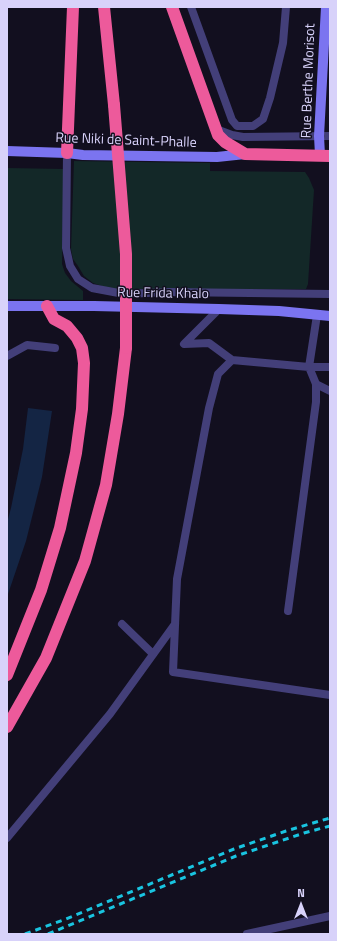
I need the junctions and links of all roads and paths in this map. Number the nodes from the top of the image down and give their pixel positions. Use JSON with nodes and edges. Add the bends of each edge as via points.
{"nodes":[{"id":1,"x":73,"y":7,"type":"edge"},
{"id":2,"x":104,"y":7,"type":"edge"},
{"id":3,"x":172,"y":7,"type":"edge"},
{"id":4,"x":190,"y":7,"type":"edge"},
{"id":5,"x":286,"y":7,"type":"edge"},
{"id":6,"x":326,"y":7,"type":"edge"},
{"id":7,"x":216,"y":129,"type":"junction"},
{"id":8,"x":319,"y":136,"type":"junction"},
{"id":9,"x":330,"y":136,"type":"edge"},
{"id":10,"x":7,"y":151,"type":"edge"},
{"id":11,"x":67,"y":153,"type":"junction"},
{"id":12,"x":245,"y":154,"type":"junction"},
{"id":13,"x":325,"y":156,"type":"edge"},
{"id":14,"x":330,"y":294,"type":"edge"},
{"id":15,"x":7,"y":306,"type":"edge"},
{"id":16,"x":47,"y":306,"type":"junction"},
{"id":17,"x":219,"y":309,"type":"junction"},
{"id":18,"x":318,"y":315,"type":"junction"},
{"id":19,"x":330,"y":316,"type":"edge"},
{"id":20,"x":55,"y":348,"type":"dead end"},
{"id":21,"x":7,"y":356,"type":"edge"},
{"id":22,"x":232,"y":360,"type":"junction"},
{"id":23,"x":309,"y":367,"type":"junction"},
{"id":24,"x":330,"y":367,"type":"edge"},
{"id":25,"x":316,"y":384,"type":"junction"},
{"id":26,"x":330,"y":391,"type":"edge"},
{"id":27,"x":288,"y":611,"type":"dead end"},
{"id":28,"x":175,"y":623,"type":"junction"},
{"id":29,"x":122,"y":624,"type":"dead end"},
{"id":30,"x":153,"y":654,"type":"junction"},
{"id":31,"x":7,"y":675,"type":"edge"},
{"id":32,"x":330,"y":695,"type":"edge"},
{"id":33,"x":7,"y":727,"type":"edge"},
{"id":34,"x":7,"y":838,"type":"edge"},
{"id":35,"x":330,"y":916,"type":"edge"},
{"id":36,"x":247,"y":934,"type":"edge"}],
"edges":[{"from":1,"to":11,"type":"highway"},
{"from":2,"to":33,"type":"highway","bridge":true,"via":[[126,254],[126,348],[118,414],[106,485],[85,561],[46,658]]},
{"from":3,"to":7,"type":"highway"},
{"from":4,"to":5,"type":"lane","via":[[236,126],[253,126],[262,119],[270,98],[283,43]]},
{"from":6,"to":8,"type":"main road","name":"Rue Berthe Morisot"},
{"from":7,"to":8,"type":"lane","name":"Rue Niki de Saint-Phalle","via":[[243,137]]},
{"from":7,"to":12,"type":"highway","via":[[225,142]]},
{"from":8,"to":9,"type":"lane","name":"Rue Niki de Saint-Phalle"},
{"from":8,"to":13,"type":"main road","name":"Rue Berthe Morisot"},
{"from":10,"to":11,"type":"main road","name":"Rue Niki de Saint-Phalle"},
{"from":11,"to":12,"type":"main road","name":"Rue Niki de Saint-Phalle","via":[[217,157]]},
{"from":11,"to":14,"type":"lane","name":"Rue Frida Khalo","via":[[66,248],[70,266],[78,279],[92,288],[124,294]]},
{"from":12,"to":13,"type":"highway"},
{"from":15,"to":16,"type":"main road","name":"Rue Frida Khalo"},
{"from":16,"to":17,"type":"main road","name":"Rue Frida Khalo"},
{"from":16,"to":31,"type":"highway","via":[[54,319],[67,326],[82,348],[82,409],[76,453],[60,528],[41,590]]},
{"from":17,"to":18,"type":"main road","name":"Rue Frida Khalo"},
{"from":17,"to":22,"type":"lane","via":[[184,344],[209,343]]},
{"from":18,"to":19,"type":"main road","name":"Rue Frida Khalo"},
{"from":18,"to":23,"type":"lane"},
{"from":20,"to":21,"type":"lane","via":[[27,345]]},
{"from":22,"to":23,"type":"lane"},
{"from":22,"to":28,"type":"lane","via":[[218,374],[209,408],[177,579]]},
{"from":23,"to":24,"type":"lane"},
{"from":23,"to":25,"type":"lane"},
{"from":25,"to":26,"type":"lane"},
{"from":25,"to":27,"type":"lane","via":[[316,402]]},
{"from":28,"to":30,"type":"lane"},
{"from":28,"to":32,"type":"lane","via":[[173,672]]},
{"from":29,"to":30,"type":"lane"},
{"from":30,"to":34,"type":"lane","via":[[110,714]]},
{"from":35,"to":36,"type":"lane"}]}
